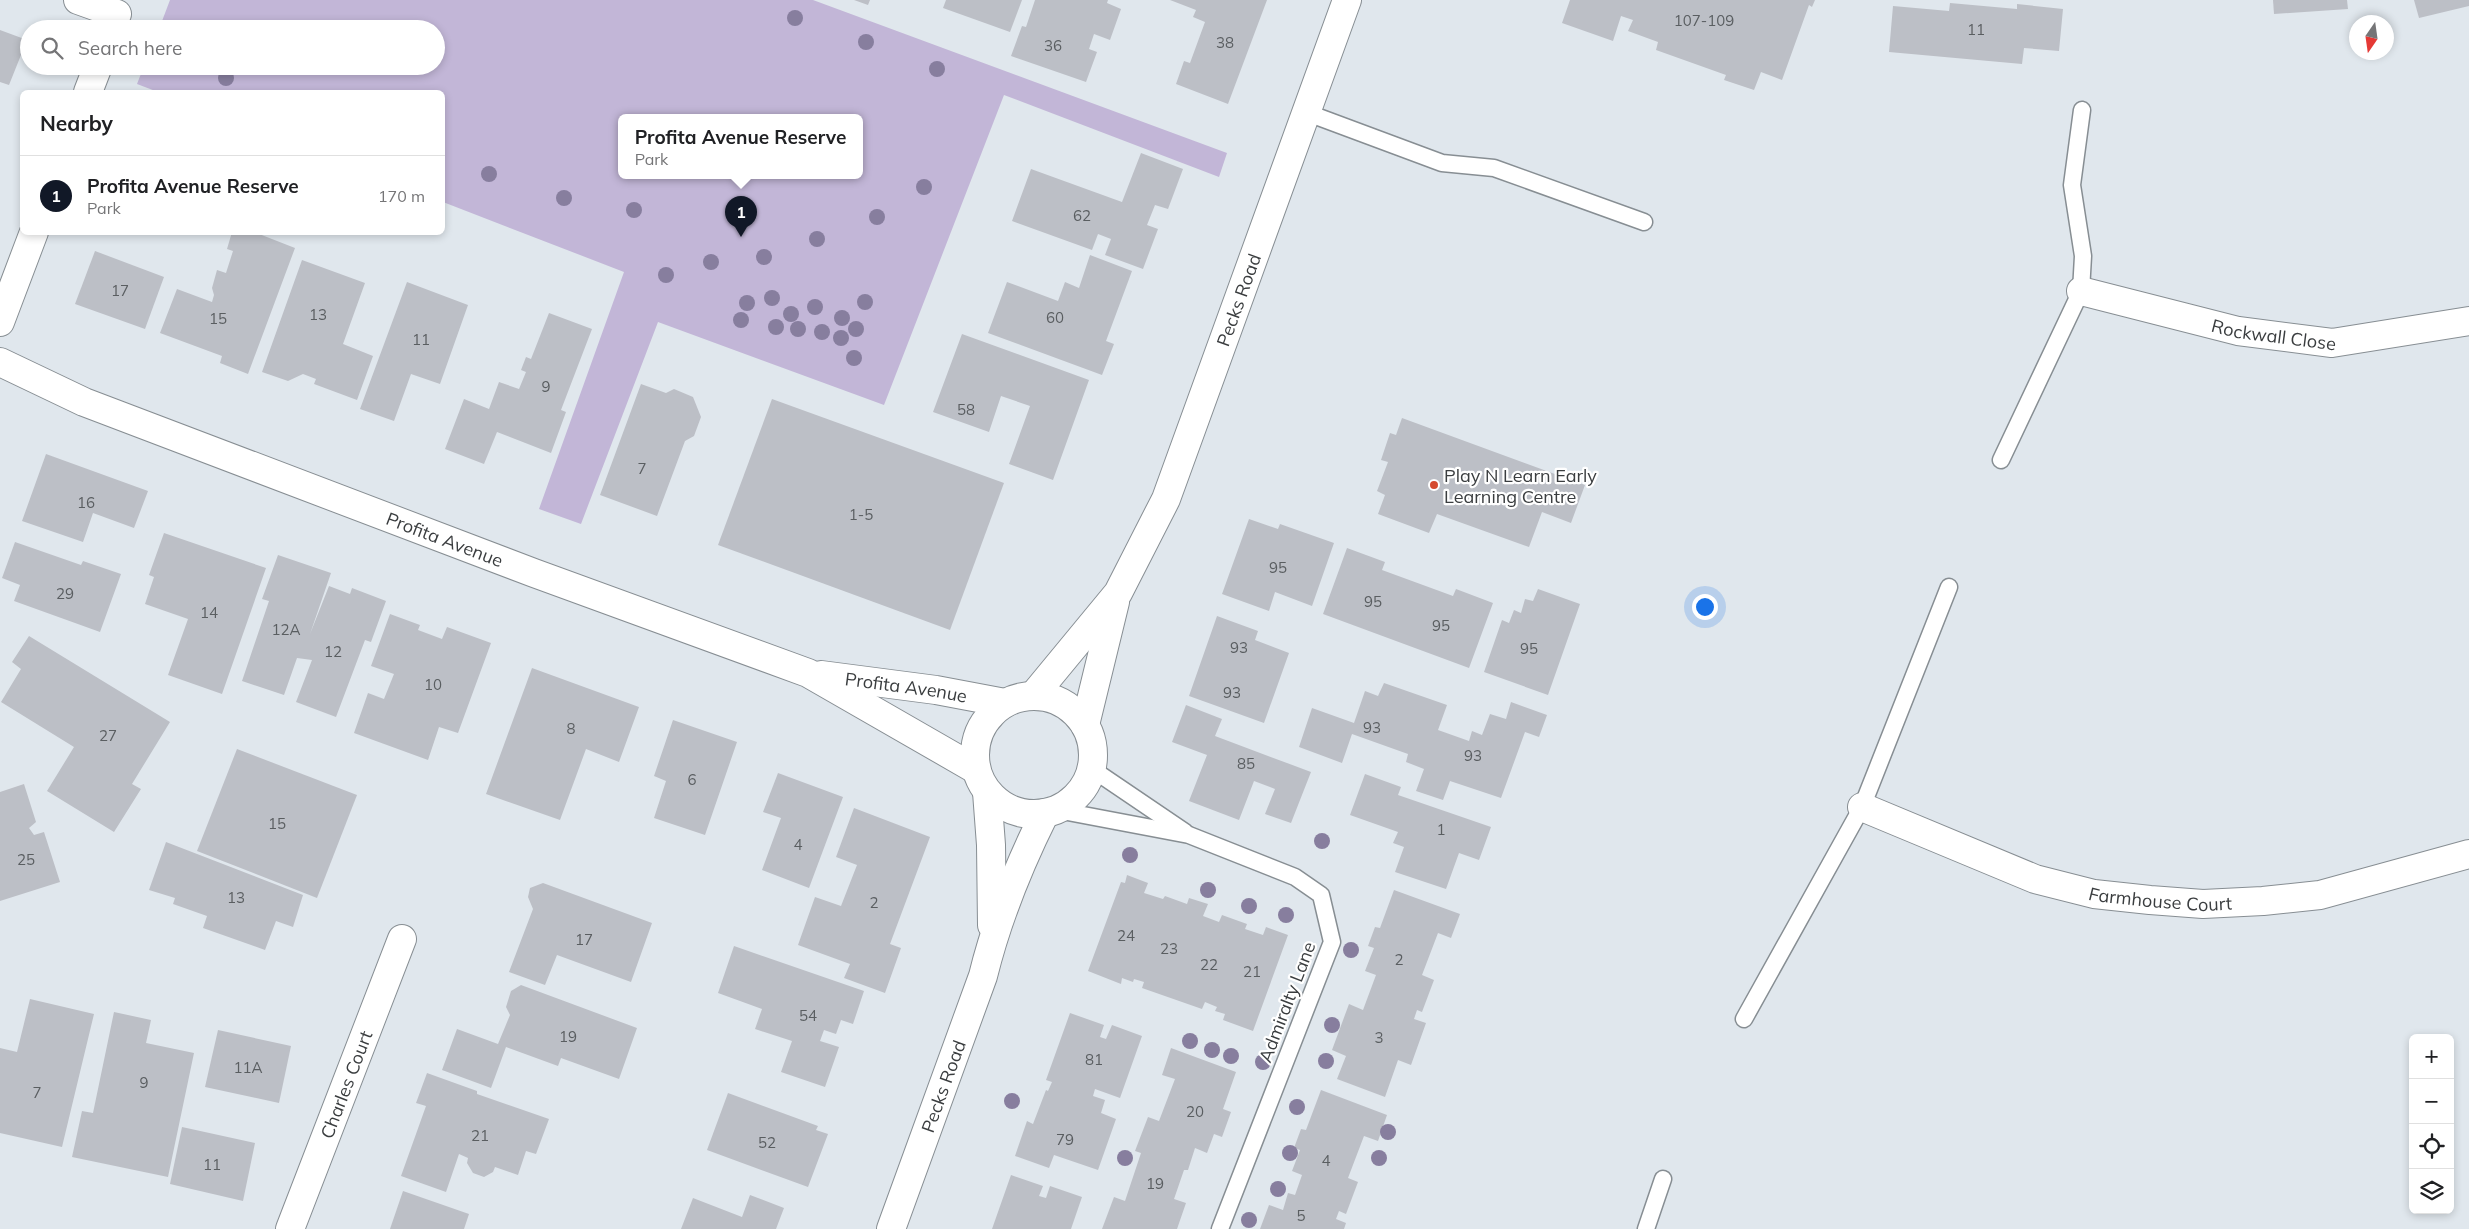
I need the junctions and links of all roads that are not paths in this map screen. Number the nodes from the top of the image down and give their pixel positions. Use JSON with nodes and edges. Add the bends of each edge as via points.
{"nodes":[{"id":1,"x":78,"y":0,"type":"edge"},
{"id":2,"x":1347,"y":0,"type":"edge"},
{"id":3,"x":117,"y":14,"type":"edge"},
{"id":4,"x":95,"y":75,"type":"edge"},
{"id":5,"x":89,"y":90,"type":"edge"},
{"id":6,"x":2082,"y":110,"type":"dead end"},
{"id":7,"x":1305,"y":112,"type":"junction"},
{"id":8,"x":1644,"y":222,"type":"dead end"},
{"id":9,"x":33,"y":235,"type":"edge"},
{"id":10,"x":2081,"y":291,"type":"junction"},
{"id":11,"x":2469,"y":321,"type":"edge"},
{"id":12,"x":0,"y":322,"type":"edge"},
{"id":13,"x":0,"y":362,"type":"edge"},
{"id":14,"x":0,"y":381,"type":"edge"},
{"id":15,"x":84,"y":402,"type":"junction"},
{"id":16,"x":2001,"y":460,"type":"dead end"},
{"id":17,"x":1949,"y":587,"type":"dead end"},
{"id":18,"x":1118,"y":593,"type":"junction"},
{"id":19,"x":808,"y":673,"type":"junction"},
{"id":20,"x":1033,"y":696,"type":"junction"},
{"id":21,"x":1004,"y":703,"type":"junction"},
{"id":22,"x":1085,"y":725,"type":"junction"},
{"id":23,"x":1092,"y":769,"type":"junction"},
{"id":24,"x":981,"y":780,"type":"junction"},
{"id":25,"x":1862,"y":807,"type":"junction"},
{"id":26,"x":1051,"y":811,"type":"junction"},
{"id":27,"x":1189,"y":835,"type":"junction"},
{"id":28,"x":2469,"y":854,"type":"edge"},
{"id":29,"x":402,"y":939,"type":"dead end"},
{"id":30,"x":992,"y":942,"type":"junction"},
{"id":31,"x":1744,"y":1019,"type":"dead end"},
{"id":32,"x":1663,"y":1179,"type":"dead end"},
{"id":33,"x":290,"y":1229,"type":"edge"},
{"id":34,"x":891,"y":1229,"type":"edge"},
{"id":35,"x":1220,"y":1229,"type":"edge"},
{"id":36,"x":1646,"y":1229,"type":"edge"}],
"edges":[{"from":1,"to":3,"type":"street"},
{"from":2,"to":7,"type":"street","name":"Pecks Road"},
{"from":4,"to":5,"type":"street"},
{"from":6,"to":10,"type":"lane","via":[[2072,185],[2083,256]]},
{"from":7,"to":8,"type":"lane","via":[[1442,163],[1494,168]]},
{"from":7,"to":18,"type":"street","name":"Pecks Road","via":[[1166,499]]},
{"from":9,"to":12,"type":"street"},
{"from":10,"to":11,"type":"street","name":"Rockwall Close","via":[[2238,330],[2332,343]]},
{"from":10,"to":16,"type":"lane"},
{"from":13,"to":15,"type":"street","name":"Profita Avenue"},
{"from":14,"to":15,"type":"street","name":"Profita Avenue"},
{"from":15,"to":19,"type":"street","name":"Profita Avenue"},
{"from":17,"to":25,"type":"lane"},
{"from":18,"to":20,"type":"street","name":"Pecks Road"},
{"from":18,"to":22,"type":"street","name":"Pecks Road"},
{"from":19,"to":21,"type":"street","name":"Profita Avenue","via":[[936,690]]},
{"from":19,"to":24,"type":"street","name":"Profita Avenue"},
{"from":20,"to":21,"type":"street","via":[[1018,697]]},
{"from":20,"to":22,"type":"street","via":[[1054,699],[1072,710]]},
{"from":21,"to":24,"type":"street","via":[[979,731],[974,750]]},
{"from":22,"to":23,"type":"street","via":[[1091,739]]},
{"from":23,"to":26,"type":"street","via":[[1073,800]]},
{"from":23,"to":27,"type":"lane","name":"Admiralty Lane"},
{"from":24,"to":26,"type":"street","via":[[998,803],[1013,810],[1029,814]]},
{"from":24,"to":30,"type":"street","name":"Pecks Road","via":[[991,845]]},
{"from":25,"to":28,"type":"street","name":"Farmhouse Court","via":[[2035,879],[2094,894],[2150,900],[2203,904],[2320,894]]},
{"from":25,"to":31,"type":"lane"},
{"from":26,"to":27,"type":"lane","name":"Admiralty Lane"},
{"from":26,"to":30,"type":"street","name":"Pecks Road","via":[[1024,855]]},
{"from":27,"to":35,"type":"lane","name":"Admiralty Lane","via":[[1295,877],[1321,895],[1332,942]]},
{"from":29,"to":33,"type":"street","name":"Charles Court"},
{"from":30,"to":34,"type":"street","name":"Pecks Road","via":[[983,976]]},
{"from":32,"to":36,"type":"lane"}]}
